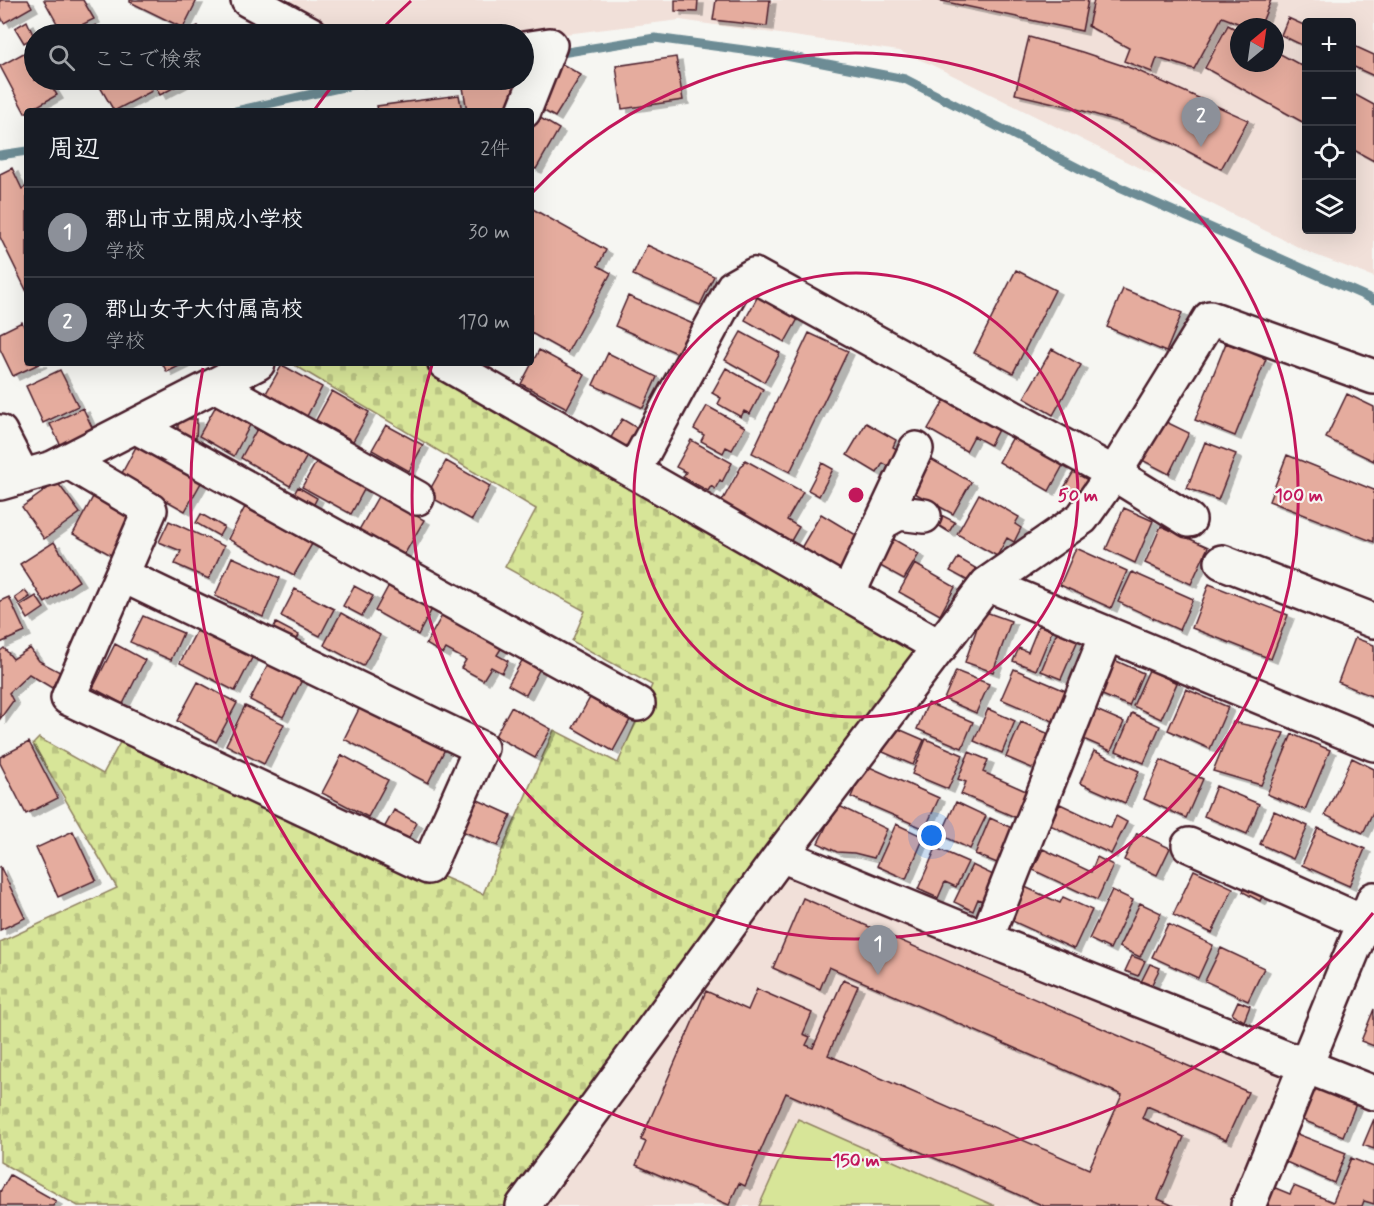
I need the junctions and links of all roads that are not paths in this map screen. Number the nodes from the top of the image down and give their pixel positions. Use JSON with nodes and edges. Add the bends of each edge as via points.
{"nodes":[{"id":1,"x":248,"y":0,"type":"edge"},
{"id":2,"x":292,"y":24,"type":"edge"},
{"id":3,"x":534,"y":47,"type":"edge"},
{"id":4,"x":534,"y":86,"type":"edge"},
{"id":5,"x":532,"y":90,"type":"edge"},
{"id":6,"x":525,"y":108,"type":"edge"},
{"id":7,"x":252,"y":366,"type":"edge"},
{"id":8,"x":450,"y":366,"type":"edge"},
{"id":9,"x":1374,"y":377,"type":"edge"},
{"id":10,"x":215,"y":385,"type":"junction"},
{"id":11,"x":135,"y":426,"type":"junction"},
{"id":12,"x":0,"y":432,"type":"edge"},
{"id":13,"x":916,"y":449,"type":"dead end"},
{"id":14,"x":67,"y":461,"type":"junction"},
{"id":15,"x":634,"y":470,"type":"junction"},
{"id":16,"x":1113,"y":473,"type":"junction"},
{"id":17,"x":12,"y":480,"type":"edge"},
{"id":18,"x":417,"y":498,"type":"dead end"},
{"id":19,"x":924,"y":516,"type":"dead end"},
{"id":20,"x":1189,"y":520,"type":"dead end"},
{"id":21,"x":881,"y":523,"type":"junction"},
{"id":22,"x":1222,"y":562,"type":"dead end"},
{"id":23,"x":122,"y":575,"type":"junction"},
{"id":24,"x":987,"y":584,"type":"junction"},
{"id":25,"x":848,"y":594,"type":"junction"},
{"id":26,"x":1374,"y":621,"type":"edge"},
{"id":27,"x":1107,"y":634,"type":"junction"},
{"id":28,"x":940,"y":647,"type":"junction"},
{"id":29,"x":638,"y":704,"type":"dead end"},
{"id":30,"x":1374,"y":744,"type":"edge"},
{"id":31,"x":1189,"y":845,"type":"dead end"},
{"id":32,"x":781,"y":855,"type":"junction"},
{"id":33,"x":1369,"y":911,"type":"edge"},
{"id":34,"x":986,"y":939,"type":"junction"},
{"id":35,"x":1306,"y":1066,"type":"junction"},
{"id":36,"x":1374,"y":1093,"type":"edge"},
{"id":37,"x":523,"y":1206,"type":"edge"},
{"id":38,"x":1248,"y":1206,"type":"edge"}],
"edges":[{"from":1,"to":2,"type":"street"},
{"from":3,"to":4,"type":"street","via":[[550,45]]},
{"from":5,"to":6,"type":"street"},
{"from":7,"to":10,"type":"street"},
{"from":8,"to":15,"type":"street"},
{"from":9,"to":16,"type":"street","via":[[1210,318]]},
{"from":10,"to":11,"type":"street"},
{"from":10,"to":18,"type":"street"},
{"from":11,"to":14,"type":"street"},
{"from":11,"to":29,"type":"street"},
{"from":12,"to":17,"type":"street"},
{"from":13,"to":21,"type":"street"},
{"from":14,"to":17,"type":"street"},
{"from":14,"to":23,"type":"street","via":[[150,510]]},
{"from":15,"to":16,"type":"street","via":[[732,287],[754,275]]},
{"from":15,"to":25,"type":"street"},
{"from":16,"to":20,"type":"street"},
{"from":16,"to":24,"type":"street","via":[[1082,518]]},
{"from":19,"to":21,"type":"street","via":[[899,513]]},
{"from":21,"to":25,"type":"street"},
{"from":22,"to":26,"type":"street"},
{"from":23,"to":23,"type":"street","via":[[68,698],[428,867],[481,747]]},
{"from":24,"to":27,"type":"street"},
{"from":24,"to":28,"type":"street"},
{"from":25,"to":28,"type":"street"},
{"from":27,"to":30,"type":"street"},
{"from":27,"to":34,"type":"street"},
{"from":28,"to":32,"type":"street"},
{"from":31,"to":33,"type":"street"},
{"from":32,"to":34,"type":"street"},
{"from":32,"to":37,"type":"street"},
{"from":33,"to":35,"type":"street"},
{"from":34,"to":35,"type":"street"},
{"from":35,"to":36,"type":"street"},
{"from":35,"to":38,"type":"street"}]}
